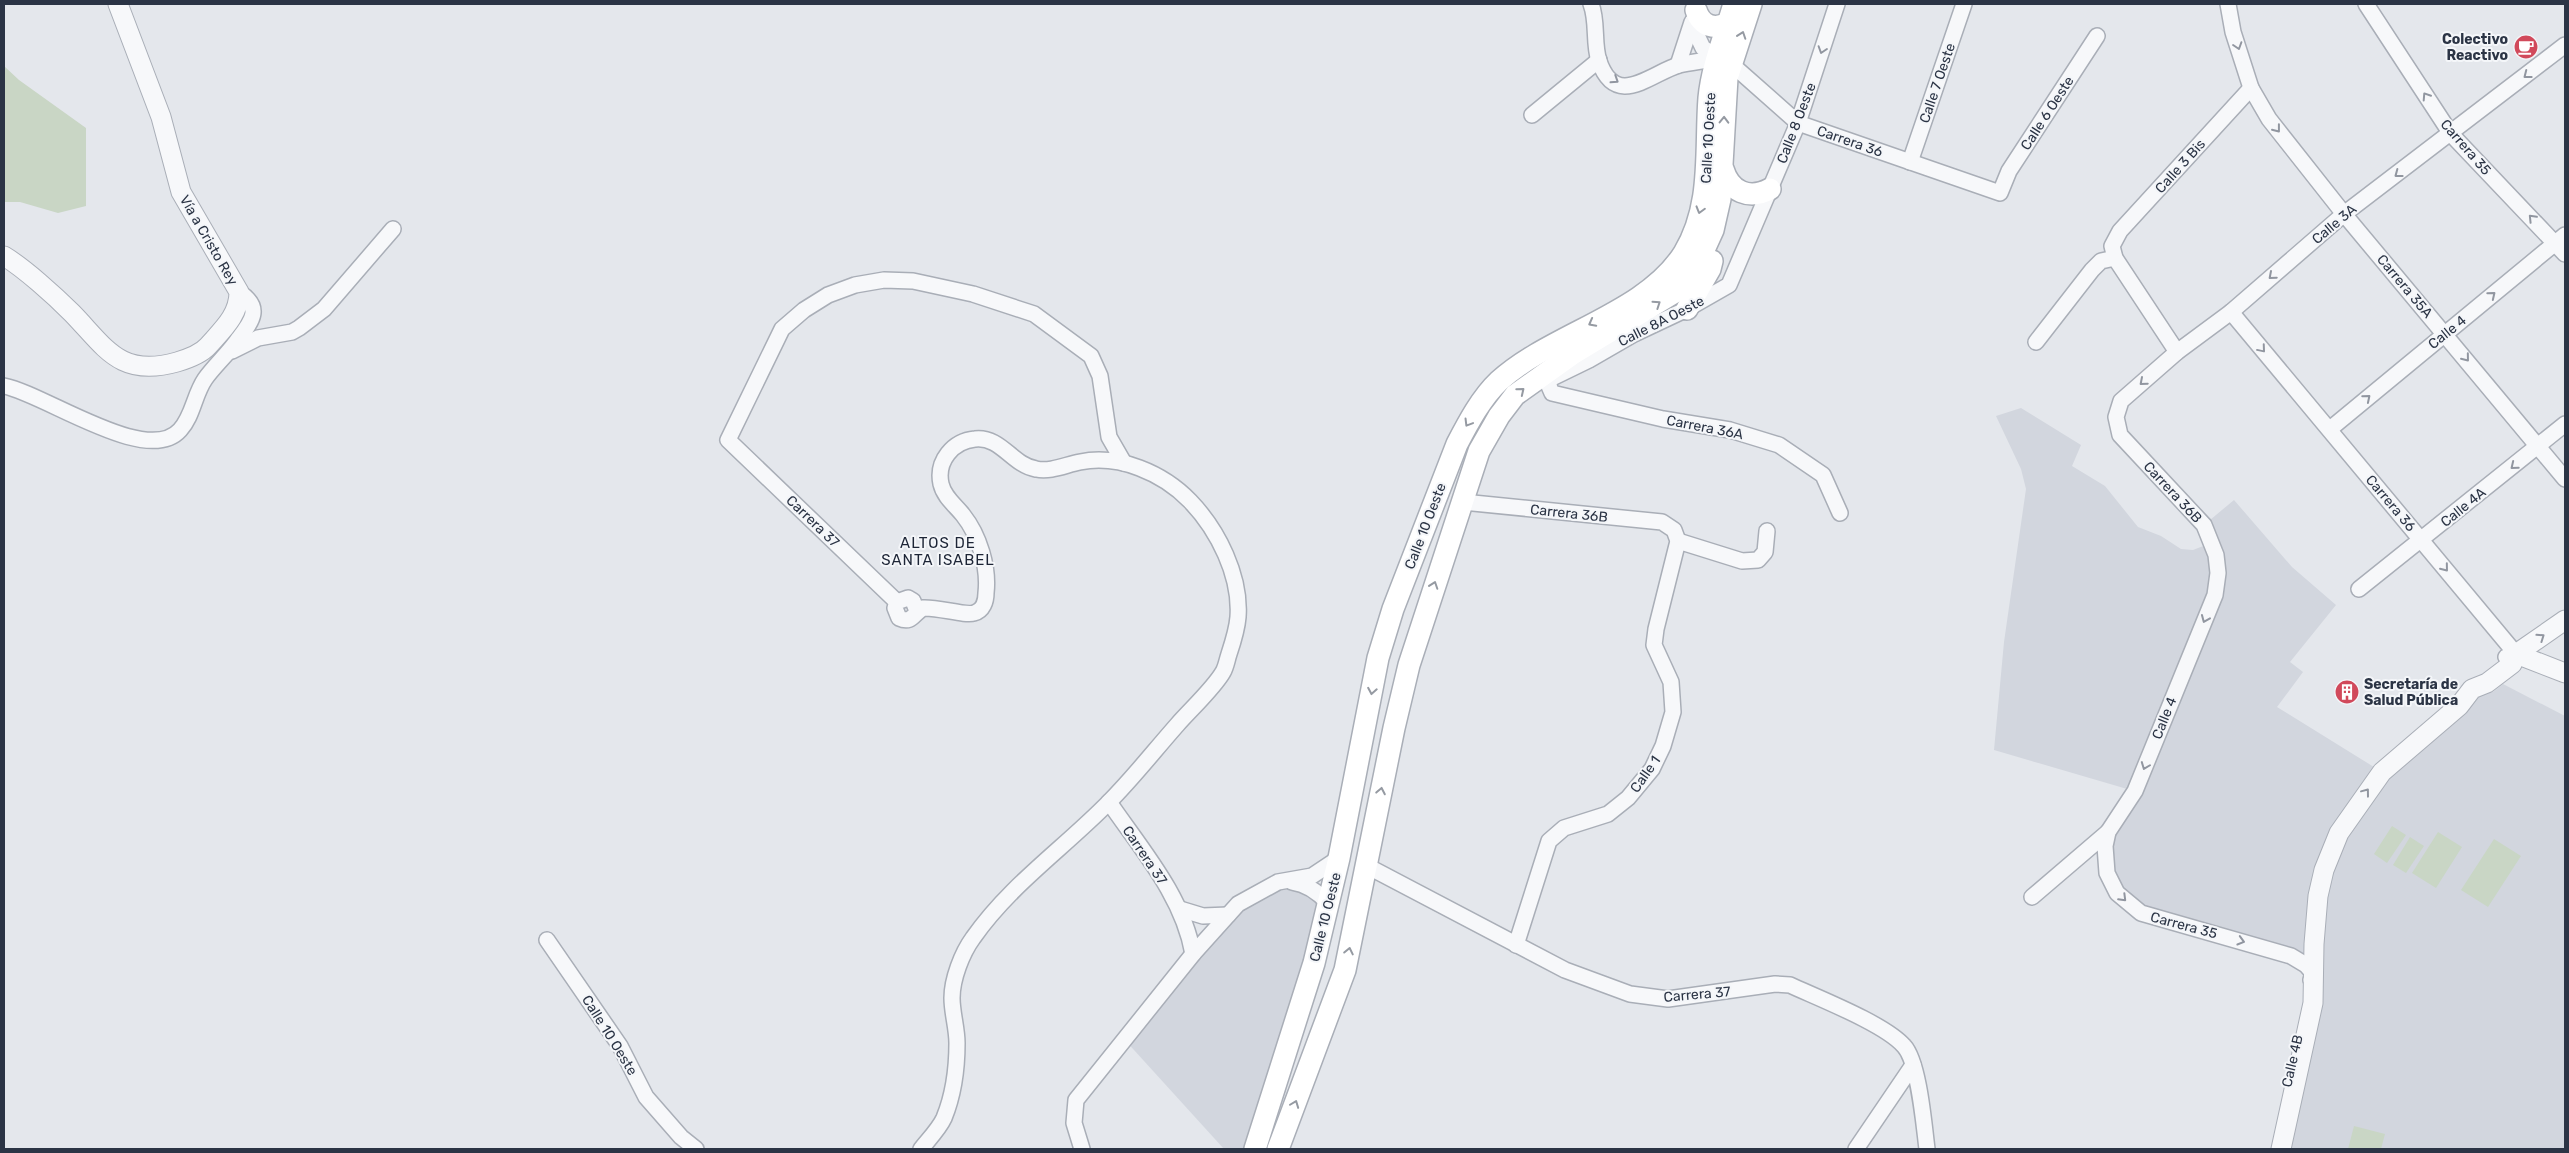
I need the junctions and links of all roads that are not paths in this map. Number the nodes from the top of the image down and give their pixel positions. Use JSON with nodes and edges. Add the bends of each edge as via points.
{"nodes":[{"id":1,"x":118,"y":4,"type":"edge"},
{"id":2,"x":1591,"y":4,"type":"edge"},
{"id":3,"x":1751,"y":4,"type":"edge"},
{"id":4,"x":1837,"y":4,"type":"edge"},
{"id":5,"x":1964,"y":4,"type":"edge"},
{"id":6,"x":2228,"y":4,"type":"edge"},
{"id":7,"x":2366,"y":4,"type":"edge"},
{"id":8,"x":1697,"y":7,"type":"edge"},
{"id":9,"x":1732,"y":13,"type":"edge"},
{"id":10,"x":2097,"y":36,"type":"dead end"},
{"id":11,"x":2565,"y":45,"type":"edge"},
{"id":12,"x":1599,"y":60,"type":"junction"},
{"id":13,"x":1724,"y":62,"type":"junction"},
{"id":14,"x":1678,"y":65,"type":"junction"},
{"id":15,"x":2251,"y":88,"type":"junction"},
{"id":16,"x":1532,"y":115,"type":"dead end"},
{"id":17,"x":1798,"y":123,"type":"junction"},
{"id":18,"x":2450,"y":134,"type":"junction"},
{"id":19,"x":1910,"y":162,"type":"junction"},
{"id":20,"x":1723,"y":169,"type":"junction"},
{"id":21,"x":1770,"y":189,"type":"junction"},
{"id":22,"x":2000,"y":193,"type":"joint"},
{"id":23,"x":2344,"y":214,"type":"junction"},
{"id":24,"x":393,"y":228,"type":"dead end"},
{"id":25,"x":1712,"y":230,"type":"junction"},
{"id":26,"x":1748,"y":240,"type":"joint"},
{"id":27,"x":2562,"y":244,"type":"edge"},
{"id":28,"x":2114,"y":252,"type":"junction"},
{"id":29,"x":4,"y":256,"type":"edge"},
{"id":30,"x":239,"y":292,"type":"junction"},
{"id":31,"x":1687,"y":310,"type":"junction"},
{"id":32,"x":2231,"y":312,"type":"junction"},
{"id":33,"x":2445,"y":333,"type":"junction"},
{"id":34,"x":2036,"y":342,"type":"dead end"},
{"id":35,"x":2177,"y":352,"type":"junction"},
{"id":36,"x":226,"y":354,"type":"junction"},
{"id":37,"x":1550,"y":379,"type":"joint"},
{"id":38,"x":4,"y":386,"type":"edge"},
{"id":39,"x":2116,"y":417,"type":"joint"},
{"id":40,"x":2565,"y":424,"type":"edge"},
{"id":41,"x":2330,"y":429,"type":"junction"},
{"id":42,"x":2538,"y":446,"type":"junction"},
{"id":43,"x":1124,"y":463,"type":"junction"},
{"id":44,"x":2565,"y":479,"type":"edge"},
{"id":45,"x":1463,"y":502,"type":"junction"},
{"id":46,"x":1840,"y":513,"type":"dead end"},
{"id":47,"x":1767,"y":531,"type":"dead end"},
{"id":48,"x":1676,"y":535,"type":"junction"},
{"id":49,"x":2422,"y":540,"type":"junction"},
{"id":50,"x":1414,"y":553,"type":"junction"},
{"id":51,"x":2218,"y":573,"type":"joint"},
{"id":52,"x":2359,"y":589,"type":"dead end"},
{"id":53,"x":1422,"y":619,"type":"junction"},
{"id":54,"x":2565,"y":620,"type":"edge"},
{"id":55,"x":2516,"y":654,"type":"junction"},
{"id":56,"x":1378,"y":658,"type":"junction"},
{"id":57,"x":2565,"y":673,"type":"edge"},
{"id":58,"x":1394,"y":728,"type":"junction"},
{"id":59,"x":1109,"y":802,"type":"junction"},
{"id":60,"x":2108,"y":832,"type":"junction"},
{"id":61,"x":1340,"y":858,"type":"junction"},
{"id":62,"x":2105,"y":860,"type":"joint"},
{"id":63,"x":1366,"y":866,"type":"junction"},
{"id":64,"x":1278,"y":882,"type":"junction"},
{"id":65,"x":2032,"y":897,"type":"dead end"},
{"id":66,"x":1328,"y":904,"type":"junction"},
{"id":67,"x":1180,"y":909,"type":"junction"},
{"id":68,"x":1228,"y":914,"type":"junction"},
{"id":69,"x":547,"y":940,"type":"dead end"},
{"id":70,"x":1516,"y":945,"type":"junction"},
{"id":71,"x":2314,"y":949,"type":"junction"},
{"id":72,"x":1193,"y":954,"type":"junction"},
{"id":73,"x":2291,"y":956,"type":"junction"},
{"id":74,"x":2313,"y":973,"type":"junction"},
{"id":75,"x":1298,"y":1013,"type":"junction"},
{"id":76,"x":1327,"y":1022,"type":"junction"},
{"id":77,"x":1913,"y":1065,"type":"junction"},
{"id":78,"x":696,"y":1149,"type":"edge"},
{"id":79,"x":921,"y":1149,"type":"edge"},
{"id":80,"x":1082,"y":1149,"type":"edge"},
{"id":81,"x":1255,"y":1149,"type":"edge"},
{"id":82,"x":1278,"y":1149,"type":"edge"},
{"id":83,"x":1856,"y":1149,"type":"edge"},
{"id":84,"x":1927,"y":1149,"type":"edge"},
{"id":85,"x":2272,"y":1149,"type":"edge"},
{"id":86,"x":2281,"y":1149,"type":"edge"}],
"edges":[{"from":1,"to":30,"type":"street","name":"Vía a Cristo Rey","via":[[161,117],[180,192]]},
{"from":2,"to":12,"type":"street"},
{"from":13,"to":3,"type":"main road","name":"Calle 10 Oeste","one_way":true},
{"from":4,"to":17,"type":"street","name":"Calle 8 Oeste","one_way":true},
{"from":5,"to":19,"type":"street","name":"Calle 7 Oeste"},
{"from":6,"to":15,"type":"street","name":"Carrera 35A","one_way":true,"via":[[2233,32]]},
{"from":18,"to":7,"type":"street","name":"Carrera 35","one_way":true},
{"from":8,"to":9,"type":"main road","via":[[1701,20],[1712,26],[1718,27]]},
{"from":8,"to":13,"type":"street","name":"Carrera 36","via":[[1694,29],[1697,39],[1703,48]]},
{"from":8,"to":14,"type":"street"},
{"from":9,"to":13,"type":"main road","name":"Calle 10 Oeste"},
{"from":10,"to":22,"type":"street","name":"Calle 6 Oeste","via":[[2009,171]]},
{"from":11,"to":18,"type":"street","name":"Calle 3A","one_way":true},
{"from":12,"to":14,"type":"street","one_way":true,"via":[[1609,78],[1631,86]]},
{"from":12,"to":16,"type":"street"},
{"from":13,"to":14,"type":"street"},
{"from":13,"to":17,"type":"street","name":"Carrera 36","via":[[1737,69]]},
{"from":20,"to":13,"type":"main road","name":"Calle 10 Oeste","one_way":true},
{"from":13,"to":50,"type":"main road","name":"Calle 10 Oeste","one_way":true,"via":[[1709,99],[1708,167],[1704,196],[1696,226],[1683,254],[1662,279],[1638,298],[1529,358],[1498,382],[1467,424],[1457,444]]},
{"from":15,"to":23,"type":"street","name":"Carrera 35A","one_way":true,"via":[[2269,119]]},
{"from":15,"to":28,"type":"street","name":"Calle 3 Bis","via":[[2120,231]]},
{"from":17,"to":19,"type":"street","name":"Carrera 36"},
{"from":17,"to":21,"type":"street","name":"Calle 8 Oeste"},
{"from":18,"to":23,"type":"street","name":"Calle 3A","one_way":true},
{"from":27,"to":18,"type":"street","name":"Carrera 35","one_way":true},
{"from":19,"to":22,"type":"street","name":"Carrera 36"},
{"from":20,"to":21,"type":"main road","via":[[1726,179],[1741,193],[1750,195]]},
{"from":20,"to":25,"type":"main road","name":"Calle 10 Oeste"},
{"from":21,"to":26,"type":"street","name":"Calle 8 Oeste"},
{"from":23,"to":32,"type":"street","name":"Calle 3A","one_way":true},
{"from":23,"to":33,"type":"street","name":"Carrera 35A"},
{"from":24,"to":36,"type":"street","via":[[324,309],[299,328],[258,338]]},
{"from":25,"to":31,"type":"main road","via":[[1710,269]]},
{"from":45,"to":25,"type":"main road","name":"Calle 10 Oeste","one_way":true,"via":[[1483,442],[1515,396],[1574,353],[1675,292],[1698,263]]},
{"from":26,"to":31,"type":"street","name":"Calle 8A Oeste","via":[[1729,284]]},
{"from":33,"to":27,"type":"street","name":"Calle 4","one_way":true},
{"from":28,"to":34,"type":"street","via":[[2092,270]]},
{"from":28,"to":35,"type":"street"},
{"from":29,"to":30,"type":"street","name":"Vía a Cristo Rey","via":[[71,312],[104,349],[119,360],[141,365],[163,366],[206,349],[234,316],[239,305]]},
{"from":30,"to":36,"type":"street","via":[[251,300],[252,316],[250,325]]},
{"from":31,"to":37,"type":"street","name":"Calle 8A Oeste"},
{"from":32,"to":35,"type":"street","name":"Calle 3A"},
{"from":32,"to":41,"type":"street","name":"Carrera 36","one_way":true},
{"from":41,"to":33,"type":"street","name":"Calle 4","one_way":true},
{"from":33,"to":42,"type":"street","name":"Carrera 35A","one_way":true},
{"from":35,"to":39,"type":"street","name":"Calle 3A","one_way":true,"via":[[2121,401]]},
{"from":36,"to":38,"type":"street","via":[[204,380],[180,430],[170,440],[155,442],[96,426],[58,406]]},
{"from":37,"to":46,"type":"street","name":"Carrera 36A","via":[[1552,393],[1663,419],[1730,430],[1779,445],[1823,475]]},
{"from":39,"to":51,"type":"street","name":"Carrera 36B","via":[[2120,435],[2204,525],[2216,555]]},
{"from":40,"to":42,"type":"street","name":"Calle 4A"},
{"from":41,"to":49,"type":"street","name":"Carrera 36"},
{"from":42,"to":44,"type":"street","name":"Carrera 35A"},
{"from":42,"to":49,"type":"street","name":"Calle 4A","one_way":true},
{"from":43,"to":43,"type":"street","name":"Carrera 37","via":[[1082,461],[1039,470],[1016,462],[996,442],[981,438],[956,445],[942,464],[941,483],[948,499],[969,524],[982,554],[986,573],[985,602],[973,614],[931,608],[917,612],[910,620],[899,618],[895,608],[897,602],[728,440],[782,329],[804,310],[828,295],[856,285],[884,280],[913,281],[973,294],[1034,314],[1091,356],[1100,376],[1109,437]]},
{"from":43,"to":59,"type":"street","via":[[1167,482],[1200,512],[1219,541],[1232,573],[1239,613],[1237,631],[1223,673]]},
{"from":45,"to":48,"type":"street","name":"Carrera 36B","via":[[1662,522]]},
{"from":53,"to":45,"type":"main road","name":"Calle 10 Oeste","one_way":true},
{"from":47,"to":48,"type":"street","name":"Carrera 36B","via":[[1765,552],[1758,560],[1742,561]]},
{"from":48,"to":70,"type":"street","name":"Calle 1","via":[[1654,645],[1671,682],[1672,712],[1663,746],[1652,769],[1628,798],[1608,814],[1564,828],[1549,841]]},
{"from":49,"to":52,"type":"street","name":"Calle 4A"},
{"from":49,"to":55,"type":"street","name":"Carrera 36","one_way":true},
{"from":50,"to":53,"type":"main road","via":[[1413,571],[1396,618],[1408,629],[1417,626]]},
{"from":50,"to":56,"type":"main road","name":"Calle 10 Oeste"},
{"from":51,"to":60,"type":"street","name":"Calle 4","one_way":true,"via":[[2215,594],[2135,791]]},
{"from":53,"to":58,"type":"main road","name":"Calle 10 Oeste"},
{"from":55,"to":54,"type":"street","name":"Calle 4B","one_way":true},
{"from":55,"to":57,"type":"street","name":"Carrera 36"},
{"from":71,"to":55,"type":"street","name":"Calle 4B","one_way":true,"via":[[2318,896],[2324,870],[2351,812],[2382,772],[2472,690],[2512,664]]},
{"from":56,"to":58,"type":"main road","via":[[1389,647],[1399,650],[1405,658],[1393,711]]},
{"from":56,"to":61,"type":"main road","name":"Calle 10 Oeste","one_way":true},
{"from":63,"to":58,"type":"main road","name":"Calle 10 Oeste","one_way":true},
{"from":59,"to":67,"type":"street","name":"Carrera 37"},
{"from":59,"to":79,"type":"street","via":[[1002,902],[971,940],[959,967],[952,996],[957,1042],[953,1082],[943,1120]]},
{"from":60,"to":62,"type":"street","name":"Calle 4"},
{"from":60,"to":65,"type":"street"},
{"from":61,"to":64,"type":"street","via":[[1312,876]]},
{"from":61,"to":66,"type":"main road","name":"Calle 10 Oeste"},
{"from":62,"to":73,"type":"street","name":"Carrera 35","one_way":true,"via":[[2107,873],[2117,893],[2141,913]]},
{"from":63,"to":70,"type":"street","name":"Carrera 37"},
{"from":76,"to":63,"type":"main road","name":"Calle 10 Oeste","one_way":true,"via":[[1345,970]]},
{"from":64,"to":66,"type":"street","via":[[1308,886]]},
{"from":64,"to":68,"type":"street","via":[[1251,896]]},
{"from":66,"to":75,"type":"main road","name":"Calle 10 Oeste"},
{"from":67,"to":68,"type":"street","via":[[1203,916]]},
{"from":67,"to":72,"type":"street","name":"Carrera 37"},
{"from":68,"to":72,"type":"street"},
{"from":69,"to":78,"type":"street","name":"Calle 10 Oeste","via":[[620,1046],[646,1097]]},
{"from":70,"to":77,"type":"street","name":"Carrera 37","via":[[1565,970],[1630,994],[1668,999],[1775,984],[1790,985],[1882,1029],[1905,1046]]},
{"from":71,"to":73,"type":"street","name":"Carrera 35"},
{"from":71,"to":74,"type":"street","name":"Calle 4B"},
{"from":72,"to":80,"type":"street","via":[[1076,1100],[1074,1123]]},
{"from":73,"to":74,"type":"street","name":"Carrera 35"},
{"from":74,"to":85,"type":"street","name":"Calle 4B"},
{"from":74,"to":86,"type":"street","name":"Calle 4B","via":[[2313,1003]]},
{"from":75,"to":76,"type":"main road","via":[[1299,1020],[1307,1029],[1322,1028]]},
{"from":75,"to":81,"type":"main road","name":"Calle 10 Oeste"},
{"from":82,"to":76,"type":"main road","name":"Calle 10 Oeste","one_way":true},
{"from":77,"to":83,"type":"street"},
{"from":77,"to":84,"type":"street","name":"Carrera 37"}]}
